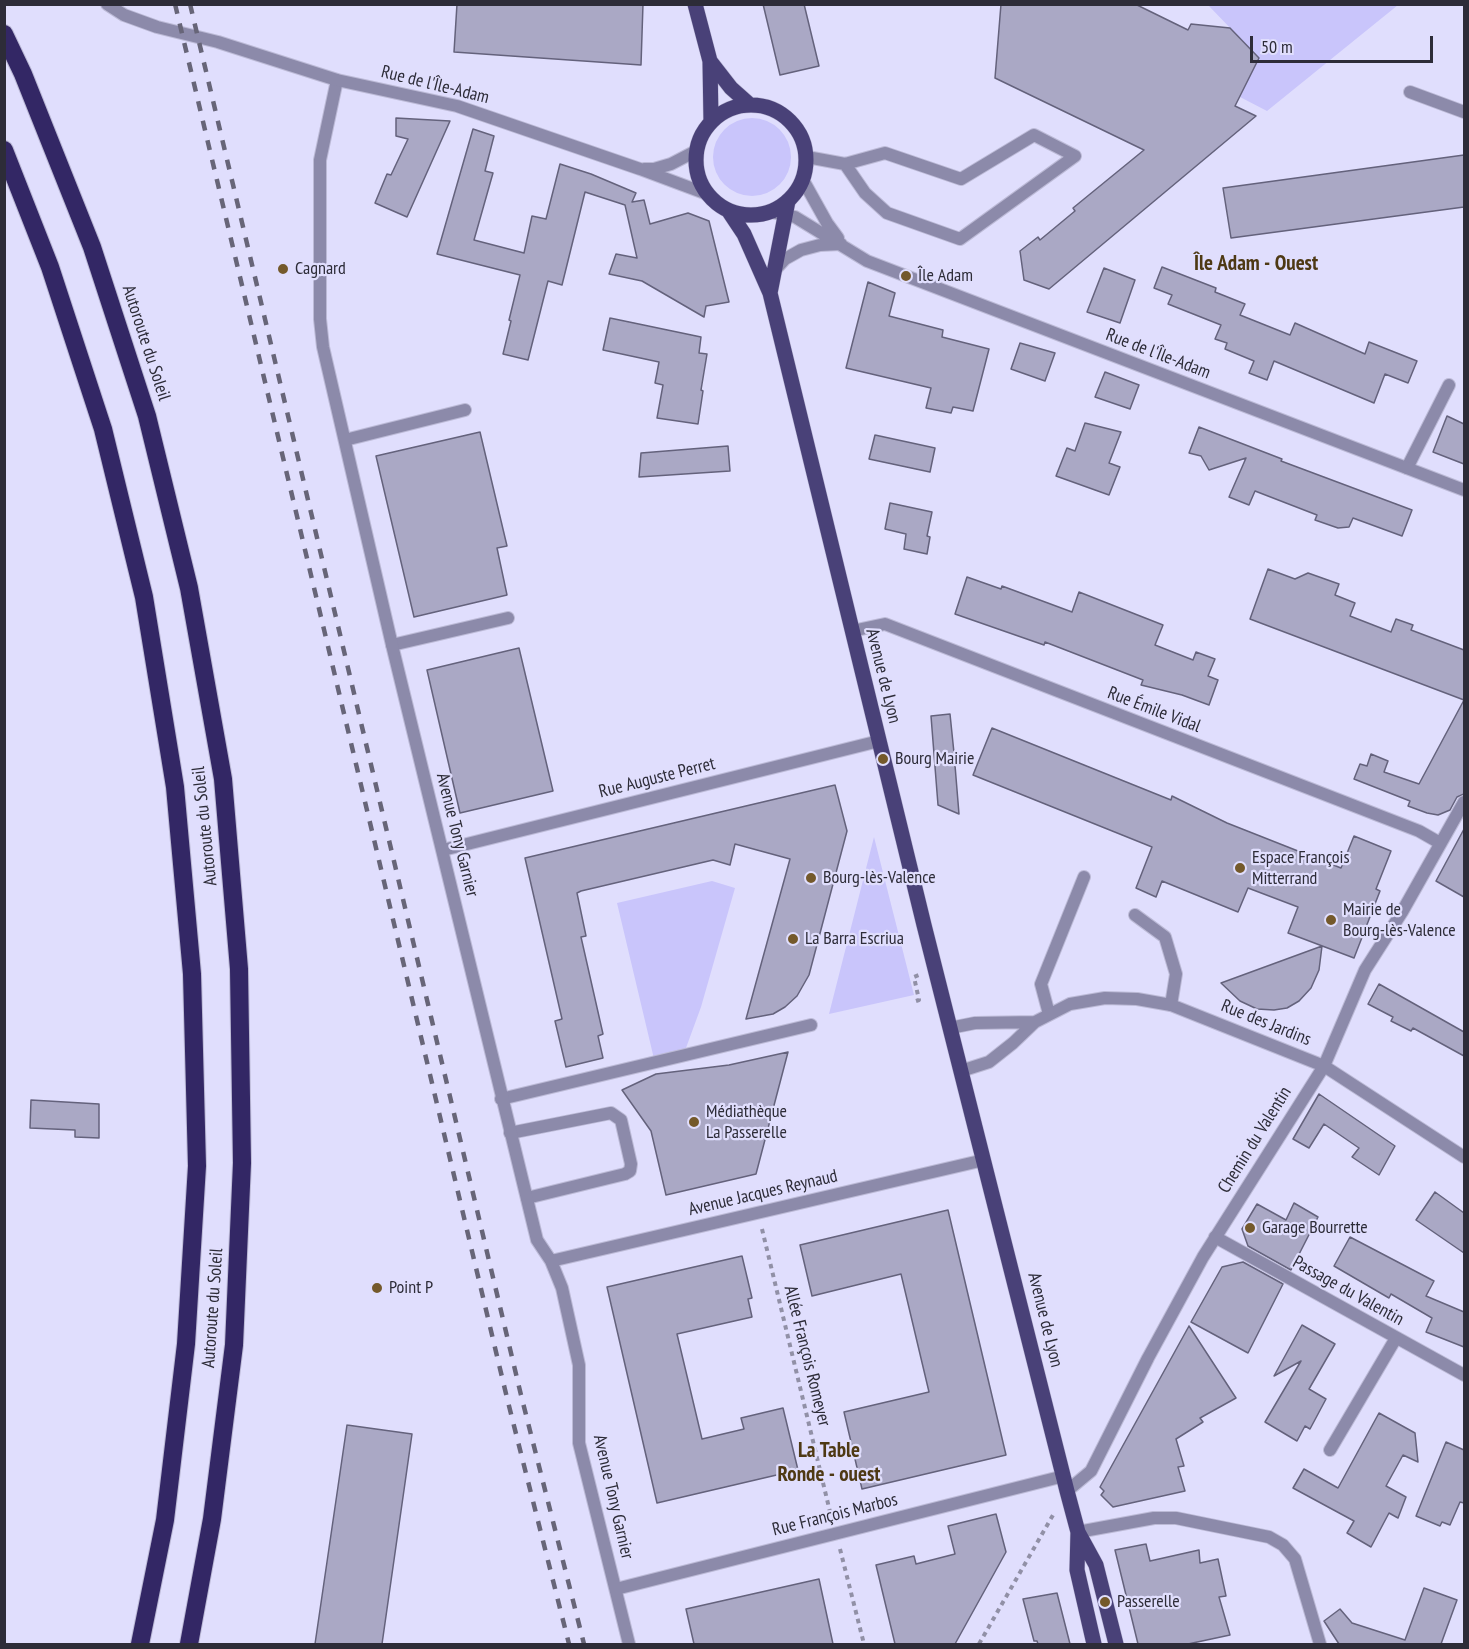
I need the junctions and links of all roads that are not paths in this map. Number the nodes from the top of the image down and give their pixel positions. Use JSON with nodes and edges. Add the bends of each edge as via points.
{"nodes":[{"id":1,"x":108,"y":4,"type":"edge"},
{"id":2,"x":695,"y":4,"type":"edge"},
{"id":3,"x":4,"y":34,"type":"edge"},
{"id":4,"x":710,"y":61,"type":"junction"},
{"id":5,"x":337,"y":80,"type":"junction"},
{"id":6,"x":1410,"y":92,"type":"dead end"},
{"id":7,"x":749,"y":104,"type":"junction"},
{"id":8,"x":1464,"y":112,"type":"edge"},
{"id":9,"x":711,"y":121,"type":"junction"},
{"id":10,"x":4,"y":150,"type":"edge"},
{"id":11,"x":696,"y":151,"type":"junction"},
{"id":12,"x":807,"y":157,"type":"junction"},
{"id":13,"x":845,"y":164,"type":"junction"},
{"id":14,"x":640,"y":169,"type":"junction"},
{"id":15,"x":803,"y":180,"type":"junction"},
{"id":16,"x":707,"y":194,"type":"junction"},
{"id":17,"x":782,"y":209,"type":"junction"},
{"id":18,"x":728,"y":210,"type":"junction"},
{"id":19,"x":842,"y":244,"type":"junction"},
{"id":20,"x":773,"y":272,"type":"junction"},
{"id":21,"x":770,"y":293,"type":"junction"},
{"id":22,"x":1449,"y":385,"type":"dead end"},
{"id":23,"x":465,"y":410,"type":"dead end"},
{"id":24,"x":345,"y":440,"type":"junction"},
{"id":25,"x":1407,"y":468,"type":"junction"},
{"id":26,"x":1464,"y":490,"type":"edge"},
{"id":27,"x":508,"y":618,"type":"dead end"},
{"id":28,"x":852,"y":631,"type":"junction"},
{"id":29,"x":393,"y":645,"type":"junction"},
{"id":30,"x":879,"y":741,"type":"junction"},
{"id":31,"x":1463,"y":809,"type":"edge"},
{"id":32,"x":1440,"y":843,"type":"junction"},
{"id":33,"x":443,"y":850,"type":"junction"},
{"id":34,"x":1084,"y":877,"type":"dead end"},
{"id":35,"x":1135,"y":915,"type":"dead end"},
{"id":36,"x":1171,"y":1005,"type":"junction"},
{"id":37,"x":1049,"y":1014,"type":"junction"},
{"id":38,"x":1035,"y":1022,"type":"junction"},
{"id":39,"x":811,"y":1025,"type":"dead end"},
{"id":40,"x":951,"y":1028,"type":"junction"},
{"id":41,"x":1324,"y":1066,"type":"junction"},
{"id":42,"x":962,"y":1071,"type":"junction"},
{"id":43,"x":501,"y":1099,"type":"junction"},
{"id":44,"x":510,"y":1133,"type":"junction"},
{"id":45,"x":1464,"y":1157,"type":"edge"},
{"id":46,"x":984,"y":1160,"type":"junction"},
{"id":47,"x":527,"y":1198,"type":"junction"},
{"id":48,"x":1215,"y":1238,"type":"junction"},
{"id":49,"x":551,"y":1262,"type":"junction"},
{"id":50,"x":1396,"y":1338,"type":"junction"},
{"id":51,"x":1464,"y":1375,"type":"edge"},
{"id":52,"x":1330,"y":1450,"type":"dead end"},
{"id":53,"x":1066,"y":1483,"type":"junction"},
{"id":54,"x":1078,"y":1533,"type":"junction"},
{"id":55,"x":616,"y":1589,"type":"junction"},
{"id":56,"x":140,"y":1644,"type":"edge"},
{"id":57,"x":189,"y":1644,"type":"edge"},
{"id":58,"x":629,"y":1644,"type":"edge"},
{"id":59,"x":1094,"y":1644,"type":"edge"},
{"id":60,"x":1116,"y":1644,"type":"edge"},
{"id":61,"x":1320,"y":1644,"type":"edge"}],
"edges":[{"from":1,"to":5,"type":"street","name":"Rue de l'Île-Adam","via":[[124,15],[157,27]]},
{"from":2,"to":4,"type":"main road"},
{"from":3,"to":57,"type":"highway","name":"Autoroute du Soleil","via":[[92,247],[147,416],[189,588],[223,779],[239,969],[242,1163],[234,1345],[212,1519]]},
{"from":4,"to":7,"type":"main road"},
{"from":4,"to":9,"type":"main road"},
{"from":5,"to":14,"type":"street","name":"Rue de l'Île-Adam","via":[[457,106]]},
{"from":5,"to":24,"type":"street","name":"Avenue Tony Garnier","via":[[320,160],[320,320]]},
{"from":6,"to":8,"type":"street"},
{"from":7,"to":9,"type":"main road","via":[[722,112]]},
{"from":7,"to":12,"type":"main road","via":[[764,106],[789,119],[801,136]]},
{"from":9,"to":11,"type":"main road"},
{"from":10,"to":56,"type":"highway","name":"Autoroute du Soleil","via":[[50,267],[103,429],[144,597],[175,787],[192,974],[197,1166],[185,1356],[165,1520]]},
{"from":11,"to":14,"type":"street","name":"Rue de l'Île-Adam","via":[[671,164]]},
{"from":11,"to":16,"type":"main road","via":[[697,173]]},
{"from":12,"to":13,"type":"street"},
{"from":12,"to":15,"type":"main road"},
{"from":13,"to":13,"type":"street","via":[[865,193],[887,213],[960,239],[1075,156],[1034,135],[961,179],[885,153]]},
{"from":14,"to":16,"type":"street","name":"Rue de l'Île-Adam"},
{"from":15,"to":17,"type":"main road"},
{"from":15,"to":19,"type":"street","name":"Rue de l'Île-Adam"},
{"from":16,"to":18,"type":"main road"},
{"from":17,"to":18,"type":"main road","via":[[743,215]]},
{"from":17,"to":19,"type":"street","name":"Rue de l'Île-Adam"},
{"from":17,"to":20,"type":"main road"},
{"from":18,"to":21,"type":"main road","via":[[744,234]]},
{"from":19,"to":20,"type":"street","via":[[801,249]]},
{"from":19,"to":25,"type":"street","name":"Rue de l'Île-Adam","via":[[867,261]]},
{"from":20,"to":21,"type":"main road"},
{"from":21,"to":28,"type":"main road","name":"Avenue de Lyon"},
{"from":22,"to":25,"type":"street"},
{"from":23,"to":24,"type":"street"},
{"from":24,"to":29,"type":"street","name":"Avenue Tony Garnier"},
{"from":25,"to":26,"type":"street","name":"Rue de l'Île-Adam"},
{"from":27,"to":29,"type":"street"},
{"from":28,"to":30,"type":"main road","name":"Avenue de Lyon"},
{"from":28,"to":32,"type":"street","name":"Rue Émile Vidal","via":[[885,624],[1408,827]]},
{"from":29,"to":33,"type":"street","name":"Avenue Tony Garnier"},
{"from":30,"to":33,"type":"street","name":"Rue Auguste Perret"},
{"from":30,"to":40,"type":"main road","name":"Avenue de Lyon"},
{"from":31,"to":32,"type":"street","name":"Chemin du Valentin"},
{"from":32,"to":41,"type":"street","name":"Chemin du Valentin","via":[[1365,970]]},
{"from":33,"to":43,"type":"street","name":"Avenue Tony Garnier"},
{"from":34,"to":37,"type":"street","via":[[1041,984]]},
{"from":35,"to":36,"type":"street","via":[[1165,937],[1176,974]]},
{"from":36,"to":37,"type":"street","name":"Rue des Jardins","via":[[1105,998],[1070,1004]]},
{"from":36,"to":41,"type":"street","name":"Rue des Jardins"},
{"from":37,"to":38,"type":"street","name":"Rue des Jardins"},
{"from":38,"to":40,"type":"street","name":"Rue des Jardins","via":[[975,1023]]},
{"from":38,"to":42,"type":"street","name":"Rue des Jardins","via":[[989,1062]]},
{"from":39,"to":43,"type":"street"},
{"from":40,"to":42,"type":"main road","name":"Avenue de Lyon"},
{"from":41,"to":45,"type":"street","name":"Rue des Jardins"},
{"from":41,"to":48,"type":"street","name":"Chemin du Valentin"},
{"from":42,"to":46,"type":"main road","name":"Avenue de Lyon"},
{"from":43,"to":44,"type":"street","name":"Avenue Tony Garnier"},
{"from":44,"to":47,"type":"street","name":"Avenue Tony Garnier"},
{"from":44,"to":47,"type":"street","via":[[611,1113],[621,1120],[630,1171]]},
{"from":46,"to":49,"type":"street","name":"Avenue Jacques Reynaud"},
{"from":46,"to":53,"type":"main road","name":"Avenue de Lyon"},
{"from":47,"to":49,"type":"street","name":"Avenue Tony Garnier","via":[[537,1239]]},
{"from":48,"to":50,"type":"street","name":"Passage du Valentin"},
{"from":48,"to":53,"type":"street","name":"Chemin du Valentin","via":[[1148,1358],[1091,1472]]},
{"from":49,"to":55,"type":"street","name":"Avenue Tony Garnier","via":[[562,1288],[579,1365],[579,1443]]},
{"from":50,"to":51,"type":"street","name":"Passage du Valentin"},
{"from":50,"to":52,"type":"street"},
{"from":53,"to":54,"type":"main road","name":"Avenue de Lyon"},
{"from":53,"to":55,"type":"street","name":"Rue François Marbos","via":[[836,1533]]},
{"from":54,"to":59,"type":"main road","via":[[1077,1570]]},
{"from":54,"to":60,"type":"main road","via":[[1096,1565]]},
{"from":54,"to":61,"type":"street","via":[[1155,1518],[1176,1518],[1269,1537],[1295,1559]]},
{"from":55,"to":58,"type":"street","name":"Avenue Tony Garnier"}]}
